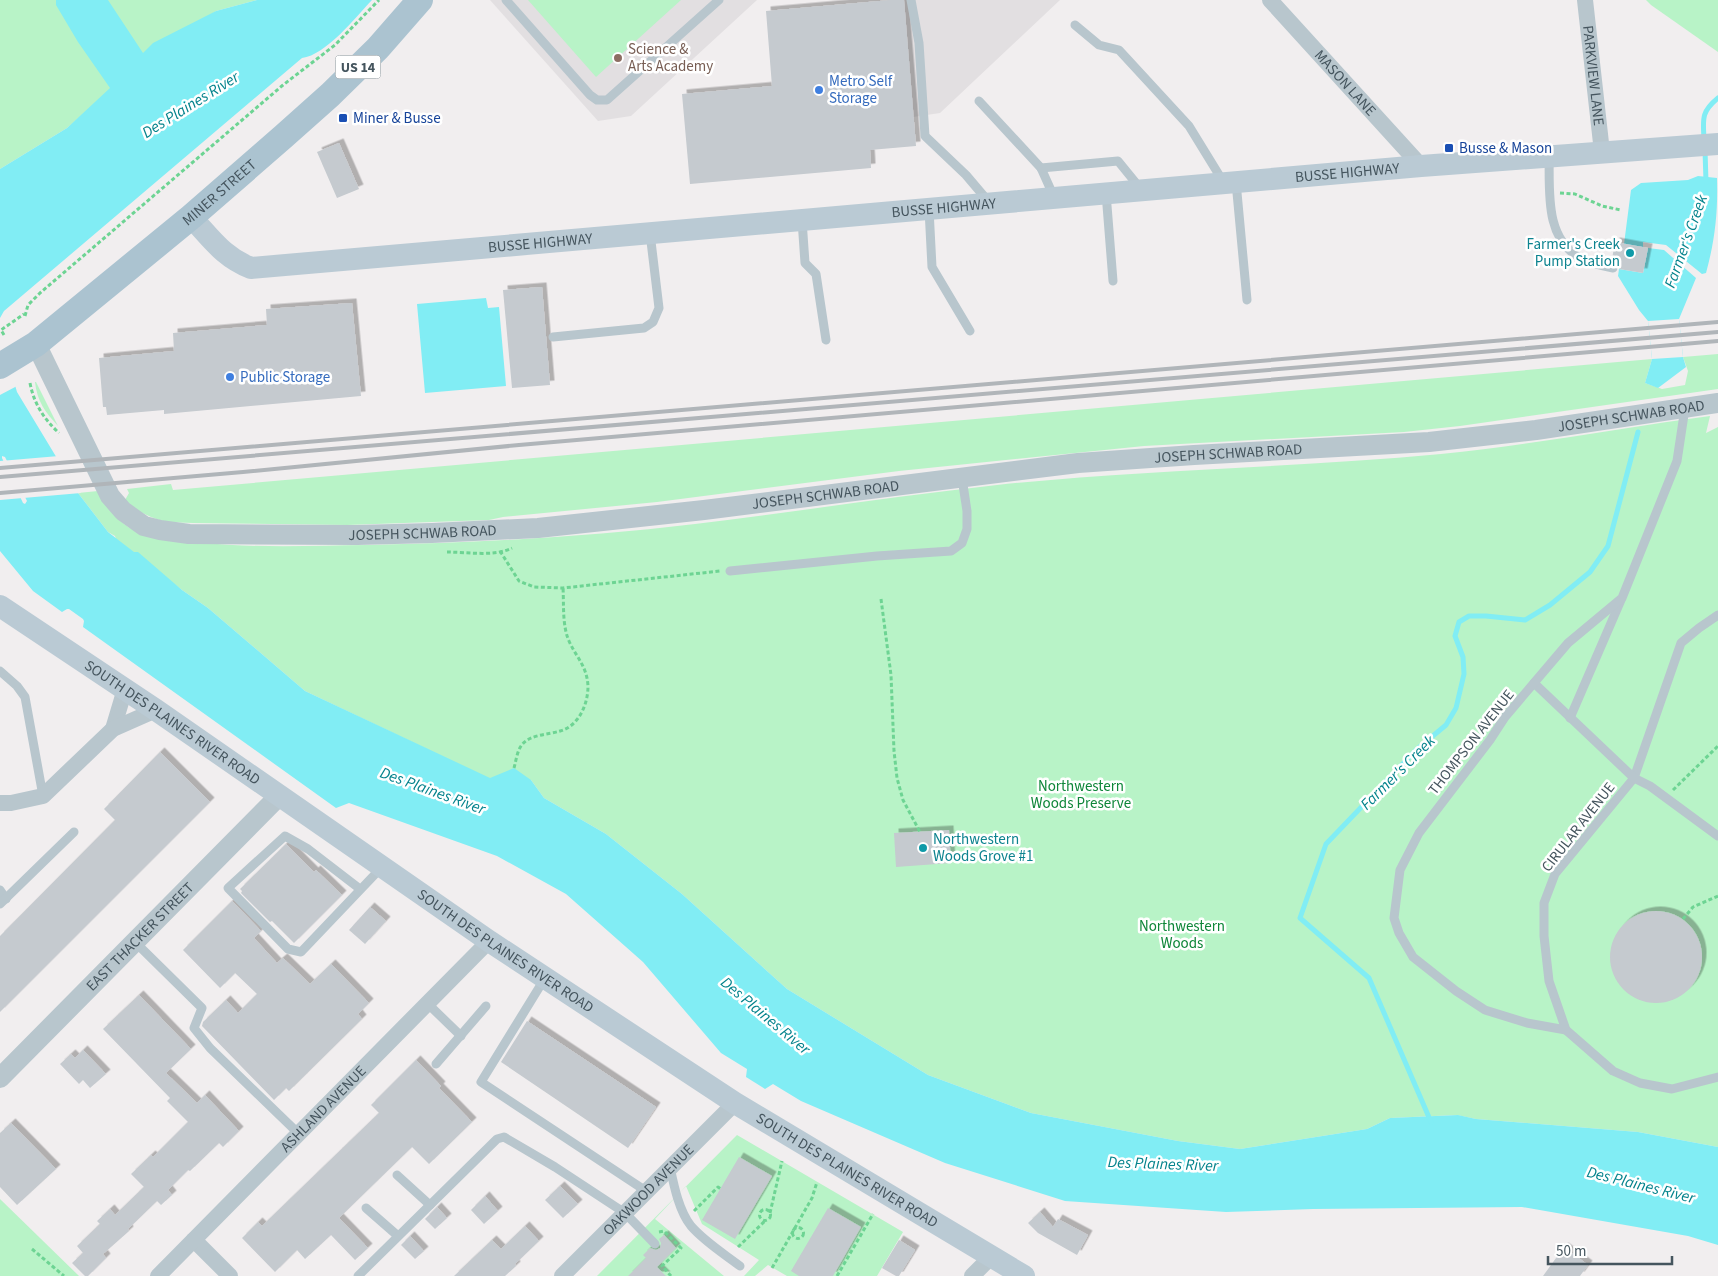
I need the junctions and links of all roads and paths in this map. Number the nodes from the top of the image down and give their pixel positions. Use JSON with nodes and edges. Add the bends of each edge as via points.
{"nodes":[{"id":1,"x":379,"y":0,"type":"edge"},
{"id":2,"x":420,"y":0,"type":"edge"},
{"id":3,"x":506,"y":0,"type":"edge"},
{"id":4,"x":719,"y":0,"type":"edge"},
{"id":5,"x":911,"y":0,"type":"edge"},
{"id":6,"x":1270,"y":0,"type":"edge"},
{"id":7,"x":1585,"y":0,"type":"edge"},
{"id":8,"x":1075,"y":25,"type":"dead end"},
{"id":9,"x":979,"y":100,"type":"dead end"},
{"id":10,"x":1709,"y":145,"type":"edge"},
{"id":11,"x":1602,"y":152,"type":"junction"},
{"id":12,"x":1549,"y":156,"type":"junction"},
{"id":13,"x":1421,"y":166,"type":"junction"},
{"id":14,"x":1041,"y":168,"type":"junction"},
{"id":15,"x":1230,"y":182,"type":"junction"},
{"id":16,"x":1142,"y":190,"type":"junction"},
{"id":17,"x":1106,"y":193,"type":"junction"},
{"id":18,"x":1550,"y":194,"type":"junction"},
{"id":19,"x":1054,"y":198,"type":"junction"},
{"id":20,"x":990,"y":203,"type":"junction"},
{"id":21,"x":929,"y":209,"type":"junction"},
{"id":22,"x":1621,"y":210,"type":"dead end"},
{"id":23,"x":191,"y":217,"type":"junction"},
{"id":24,"x":802,"y":220,"type":"junction"},
{"id":25,"x":650,"y":233,"type":"junction"},
{"id":26,"x":1613,"y":268,"type":"dead end"},
{"id":27,"x":1113,"y":281,"type":"dead end"},
{"id":28,"x":1248,"y":300,"type":"dead end"},
{"id":29,"x":970,"y":331,"type":"dead end"},
{"id":30,"x":4,"y":335,"type":"dead end"},
{"id":31,"x":553,"y":337,"type":"dead end"},
{"id":32,"x":826,"y":340,"type":"dead end"},
{"id":33,"x":36,"y":344,"type":"junction"},
{"id":34,"x":6,"y":363,"type":"edge"},
{"id":35,"x":1718,"y":403,"type":"edge"},
{"id":36,"x":1685,"y":407,"type":"junction"},
{"id":37,"x":962,"y":478,"type":"junction"},
{"id":38,"x":480,"y":552,"type":"dead end"},
{"id":39,"x":730,"y":571,"type":"joint"},
{"id":40,"x":563,"y":588,"type":"junction"},
{"id":41,"x":881,"y":598,"type":"dead end"},
{"id":42,"x":1622,"y":598,"type":"junction"},
{"id":43,"x":0,"y":606,"type":"edge"},
{"id":44,"x":1718,"y":615,"type":"edge"},
{"id":45,"x":0,"y":672,"type":"edge"},
{"id":46,"x":1534,"y":683,"type":"junction"},
{"id":47,"x":125,"y":689,"type":"junction"},
{"id":48,"x":156,"y":710,"type":"junction"},
{"id":49,"x":1570,"y":718,"type":"junction"},
{"id":50,"x":113,"y":729,"type":"junction"},
{"id":51,"x":1718,"y":746,"type":"edge"},
{"id":52,"x":514,"y":768,"type":"dead end"},
{"id":53,"x":1634,"y":778,"type":"junction"},
{"id":54,"x":43,"y":796,"type":"junction"},
{"id":55,"x":279,"y":796,"type":"junction"},
{"id":56,"x":1665,"y":797,"type":"junction"},
{"id":57,"x":0,"y":803,"type":"edge"},
{"id":58,"x":74,"y":832,"type":"dead end"},
{"id":59,"x":920,"y":832,"type":"dead end"},
{"id":60,"x":1718,"y":836,"type":"edge"},
{"id":61,"x":381,"y":867,"type":"junction"},
{"id":62,"x":360,"y":889,"type":"junction"},
{"id":63,"x":0,"y":890,"type":"edge"},
{"id":64,"x":1718,"y":896,"type":"edge"},
{"id":65,"x":3,"y":902,"type":"edge"},
{"id":66,"x":1683,"y":919,"type":"dead end"},
{"id":67,"x":135,"y":941,"type":"junction"},
{"id":68,"x":489,"y":941,"type":"junction"},
{"id":69,"x":545,"y":978,"type":"junction"},
{"id":70,"x":427,"y":1003,"type":"junction"},
{"id":71,"x":486,"y":1006,"type":"dead end"},
{"id":72,"x":1566,"y":1030,"type":"junction"},
{"id":73,"x":461,"y":1036,"type":"junction"},
{"id":74,"x":436,"y":1064,"type":"dead end"},
{"id":75,"x":2,"y":1073,"type":"edge"},
{"id":76,"x":1718,"y":1076,"type":"edge"},
{"id":77,"x":735,"y":1102,"type":"junction"},
{"id":78,"x":298,"y":1134,"type":"junction"},
{"id":79,"x":782,"y":1161,"type":"dead end"},
{"id":80,"x":670,"y":1167,"type":"junction"},
{"id":81,"x":397,"y":1175,"type":"dead end"},
{"id":82,"x":817,"y":1182,"type":"dead end"},
{"id":83,"x":721,"y":1189,"type":"dead end"},
{"id":84,"x":646,"y":1191,"type":"junction"},
{"id":85,"x":430,"y":1205,"type":"junction"},
{"id":86,"x":366,"y":1208,"type":"dead end"},
{"id":87,"x":624,"y":1213,"type":"junction"},
{"id":88,"x":770,"y":1213,"type":"junction"},
{"id":89,"x":872,"y":1214,"type":"dead end"},
{"id":90,"x":686,"y":1216,"type":"junction"},
{"id":91,"x":766,"y":1220,"type":"junction"},
{"id":92,"x":793,"y":1230,"type":"junction"},
{"id":93,"x":398,"y":1236,"type":"junction"},
{"id":94,"x":194,"y":1240,"type":"junction"},
{"id":95,"x":655,"y":1244,"type":"dead end"},
{"id":96,"x":738,"y":1247,"type":"dead end"},
{"id":97,"x":32,"y":1249,"type":"dead end"},
{"id":98,"x":991,"y":1257,"type":"junction"},
{"id":99,"x":740,"y":1266,"type":"dead end"},
{"id":100,"x":772,"y":1268,"type":"dead end"},
{"id":101,"x":64,"y":1276,"type":"edge"},
{"id":102,"x":158,"y":1276,"type":"edge"},
{"id":103,"x":230,"y":1276,"type":"edge"},
{"id":104,"x":358,"y":1276,"type":"edge"},
{"id":105,"x":562,"y":1276,"type":"edge"},
{"id":106,"x":837,"y":1276,"type":"edge"},
{"id":107,"x":972,"y":1276,"type":"edge"},
{"id":108,"x":1024,"y":1276,"type":"edge"}],
"edges":[{"from":1,"to":30,"type":"path","via":[[336,45],[283,85],[47,287],[28,305],[25,315],[1,330]]},
{"from":2,"to":23,"type":"main road","name":"MINER STREET","number":"US 14","via":[[378,48],[330,95]]},
{"from":3,"to":4,"type":"lane","via":[[597,100],[607,100]]},
{"from":5,"to":20,"type":"lane","via":[[919,43],[925,136]]},
{"from":6,"to":13,"type":"street","name":"MASON LANE"},
{"from":7,"to":11,"type":"street","name":"PARKVIEW LANE"},
{"from":8,"to":15,"type":"lane","via":[[1099,45],[1119,50],[1189,126]]},
{"from":9,"to":14,"type":"lane"},
{"from":10,"to":11,"type":"main road","name":"BUSSE HIGHWAY"},
{"from":11,"to":12,"type":"main road","name":"BUSSE HIGHWAY"},
{"from":12,"to":13,"type":"main road","name":"BUSSE HIGHWAY"},
{"from":12,"to":18,"type":"lane"},
{"from":13,"to":15,"type":"main road","name":"BUSSE HIGHWAY"},
{"from":14,"to":16,"type":"lane","via":[[1118,161]]},
{"from":14,"to":19,"type":"lane"},
{"from":15,"to":16,"type":"main road","name":"BUSSE HIGHWAY"},
{"from":15,"to":28,"type":"lane"},
{"from":16,"to":17,"type":"main road","name":"BUSSE HIGHWAY"},
{"from":17,"to":19,"type":"main road","name":"BUSSE HIGHWAY"},
{"from":17,"to":27,"type":"lane"},
{"from":18,"to":22,"type":"path","via":[[1575,194]]},
{"from":18,"to":26,"type":"lane","via":[[1552,217],[1559,238],[1570,251],[1595,264]]},
{"from":19,"to":20,"type":"main road","name":"BUSSE HIGHWAY"},
{"from":20,"to":21,"type":"main road","name":"BUSSE HIGHWAY"},
{"from":21,"to":24,"type":"main road","name":"BUSSE HIGHWAY"},
{"from":21,"to":29,"type":"lane","via":[[932,266]]},
{"from":23,"to":25,"type":"main road","name":"BUSSE HIGHWAY","via":[[226,255],[251,268]]},
{"from":23,"to":33,"type":"main road","name":"MINER STREET","number":"US 14"},
{"from":24,"to":25,"type":"main road","name":"BUSSE HIGHWAY"},
{"from":24,"to":32,"type":"lane","via":[[805,263],[816,274]]},
{"from":25,"to":31,"type":"lane","via":[[658,308],[653,322],[644,328]]},
{"from":33,"to":34,"type":"main road","name":"MINER STREET","number":"US 14"},
{"from":33,"to":37,"type":"street","name":"JOSEPH SCHWAB ROAD","via":[[110,496],[123,511],[144,526],[173,533],[358,535],[538,528]]},
{"from":35,"to":36,"type":"street","name":"JOSEPH SCHWAB ROAD"},
{"from":36,"to":37,"type":"street","name":"JOSEPH SCHWAB ROAD","via":[[1536,430],[1430,442],[1088,462]]},
{"from":36,"to":42,"type":"lane","name":"THOMPSON AVENUE","via":[[1677,461]]},
{"from":37,"to":39,"type":"lane","via":[[967,529],[962,543],[951,551]]},
{"from":38,"to":40,"type":"path","via":[[500,552],[519,582],[534,587]]},
{"from":39,"to":40,"type":"path"},
{"from":40,"to":52,"type":"path","via":[[568,639],[586,671],[585,705],[570,727],[541,735],[521,746]]},
{"from":41,"to":59,"type":"path","via":[[892,674],[897,778],[903,800]]},
{"from":42,"to":46,"type":"lane","name":"THOMPSON AVENUE","via":[[1568,643]]},
{"from":42,"to":49,"type":"lane"},
{"from":43,"to":47,"type":"main road","name":"SOUTH DES PLAINES RIVER ROAD"},
{"from":44,"to":53,"type":"lane","via":[[1682,643]]},
{"from":45,"to":54,"type":"lane","via":[[25,697]]},
{"from":46,"to":49,"type":"lane"},
{"from":46,"to":72,"type":"lane","name":"THOMPSON AVENUE","via":[[1419,833],[1400,870],[1394,918],[1413,956],[1456,992],[1485,1010],[1527,1023]]},
{"from":47,"to":48,"type":"main road","name":"SOUTH DES PLAINES RIVER ROAD"},
{"from":47,"to":50,"type":"street"},
{"from":48,"to":50,"type":"street"},
{"from":48,"to":55,"type":"main road","name":"SOUTH DES PLAINES RIVER ROAD"},
{"from":49,"to":53,"type":"lane"},
{"from":50,"to":54,"type":"street"},
{"from":51,"to":56,"type":"path"},
{"from":53,"to":56,"type":"lane","name":"CIRULAR AVENUE"},
{"from":53,"to":72,"type":"lane","name":"CIRULAR AVENUE","via":[[1555,874],[1544,903],[1548,981]]},
{"from":54,"to":57,"type":"street"},
{"from":55,"to":61,"type":"main road","name":"SOUTH DES PLAINES RIVER ROAD"},
{"from":55,"to":67,"type":"street","name":"EAST THACKER STREET"},
{"from":56,"to":60,"type":"lane","name":"CIRULAR AVENUE"},
{"from":58,"to":65,"type":"lane"},
{"from":61,"to":62,"type":"lane"},
{"from":61,"to":68,"type":"main road","name":"SOUTH DES PLAINES RIVER ROAD"},
{"from":62,"to":62,"type":"lane","via":[[301,952],[288,949],[228,888],[285,836],[308,849]]},
{"from":63,"to":65,"type":"lane"},
{"from":64,"to":66,"type":"path","via":[[1693,907]]},
{"from":67,"to":75,"type":"street","name":"EAST THACKER STREET"},
{"from":67,"to":78,"type":"lane","via":[[202,1008],[194,1028],[210,1048]]},
{"from":68,"to":69,"type":"main road","name":"SOUTH DES PLAINES RIVER ROAD"},
{"from":68,"to":70,"type":"street","name":"ASHLAND AVENUE"},
{"from":69,"to":77,"type":"main road","name":"SOUTH DES PLAINES RIVER ROAD"},
{"from":69,"to":84,"type":"lane","via":[[481,1082]]},
{"from":70,"to":73,"type":"lane"},
{"from":70,"to":78,"type":"street","name":"ASHLAND AVENUE"},
{"from":71,"to":73,"type":"lane"},
{"from":72,"to":76,"type":"lane","name":"CIRULAR AVENUE","via":[[1613,1071],[1640,1083],[1672,1089]]},
{"from":73,"to":74,"type":"lane"},
{"from":77,"to":80,"type":"street","name":"OAKWOOD AVENUE"},
{"from":77,"to":98,"type":"main road","name":"SOUTH DES PLAINES RIVER ROAD"},
{"from":78,"to":94,"type":"street","name":"ASHLAND AVENUE"},
{"from":79,"to":88,"type":"path"},
{"from":80,"to":84,"type":"street","name":"OAKWOOD AVENUE"},
{"from":80,"to":90,"type":"lane"},
{"from":81,"to":85,"type":"lane"},
{"from":82,"to":92,"type":"path","via":[[812,1198]]},
{"from":83,"to":90,"type":"path","via":[[718,1187]]},
{"from":84,"to":87,"type":"street","name":"OAKWOOD AVENUE"},
{"from":85,"to":87,"type":"lane","via":[[496,1139],[504,1137]]},
{"from":85,"to":93,"type":"lane"},
{"from":86,"to":93,"type":"lane"},
{"from":87,"to":95,"type":"lane"},
{"from":87,"to":105,"type":"street","name":"OAKWOOD AVENUE"},
{"from":88,"to":91,"type":"path"},
{"from":88,"to":91,"type":"path","via":[[765,1209],[758,1211],[760,1218]]},
{"from":89,"to":106,"type":"path"},
{"from":90,"to":99,"type":"lane","via":[[690,1225],[708,1242]]},
{"from":91,"to":96,"type":"path"},
{"from":92,"to":92,"type":"path","via":[[800,1228],[805,1237],[796,1238]]},
{"from":92,"to":100,"type":"path"},
{"from":93,"to":104,"type":"lane"},
{"from":94,"to":102,"type":"street","name":"ASHLAND AVENUE"},
{"from":94,"to":103,"type":"street"},
{"from":97,"to":101,"type":"path"},
{"from":98,"to":107,"type":"street"},
{"from":98,"to":108,"type":"main road","name":"SOUTH DES PLAINES RIVER ROAD"}]}
